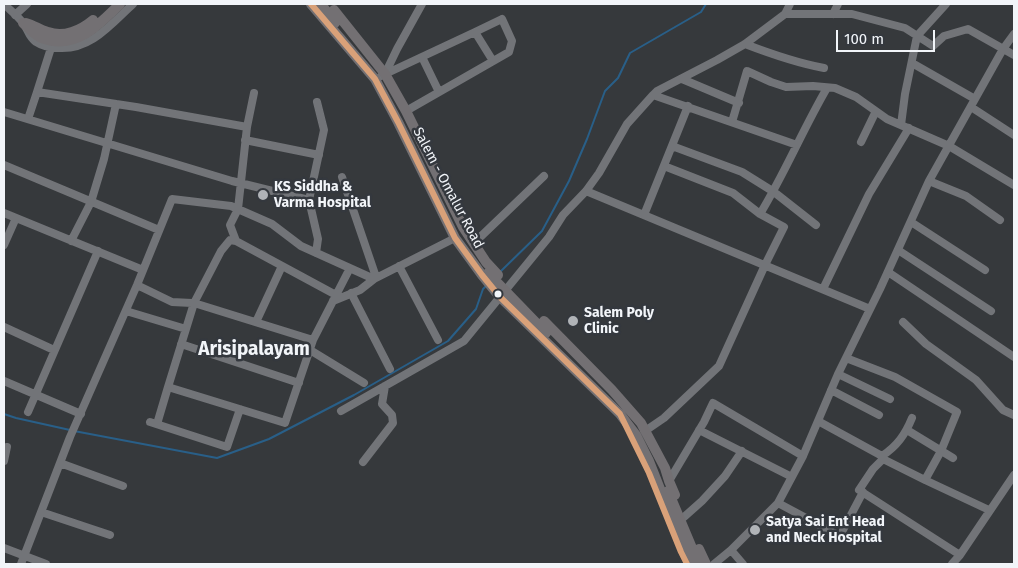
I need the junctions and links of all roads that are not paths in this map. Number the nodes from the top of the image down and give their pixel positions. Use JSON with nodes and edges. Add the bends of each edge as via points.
{"nodes":[{"id":1,"x":4,"y":4,"type":"edge"},
{"id":2,"x":28,"y":4,"type":"edge"},
{"id":3,"x":110,"y":4,"type":"edge"},
{"id":4,"x":120,"y":4,"type":"edge"},
{"id":5,"x":133,"y":4,"type":"edge"},
{"id":6,"x":311,"y":4,"type":"edge"},
{"id":7,"x":321,"y":4,"type":"edge"},
{"id":8,"x":329,"y":4,"type":"edge"},
{"id":9,"x":422,"y":4,"type":"edge"},
{"id":10,"x":790,"y":4,"type":"edge"},
{"id":11,"x":838,"y":4,"type":"edge"},
{"id":12,"x":946,"y":4,"type":"edge"},
{"id":13,"x":786,"y":14,"type":"junction"},
{"id":14,"x":833,"y":14,"type":"junction"},
{"id":15,"x":15,"y":15,"type":"junction"},
{"id":16,"x":23,"y":23,"type":"junction"},
{"id":17,"x":39,"y":32,"type":"junction"},
{"id":18,"x":475,"y":32,"type":"junction"},
{"id":19,"x":1014,"y":34,"type":"edge"},
{"id":20,"x":917,"y":36,"type":"junction"},
{"id":21,"x":745,"y":44,"type":"junction"},
{"id":22,"x":51,"y":48,"type":"junction"},
{"id":23,"x":1003,"y":49,"type":"junction"},
{"id":24,"x":1014,"y":55,"type":"edge"},
{"id":25,"x":422,"y":57,"type":"junction"},
{"id":26,"x":493,"y":61,"type":"junction"},
{"id":27,"x":912,"y":64,"type":"junction"},
{"id":28,"x":824,"y":68,"type":"dead end"},
{"id":29,"x":385,"y":74,"type":"junction"},
{"id":30,"x":375,"y":79,"type":"junction"},
{"id":31,"x":682,"y":79,"type":"junction"},
{"id":32,"x":826,"y":88,"type":"junction"},
{"id":33,"x":37,"y":92,"type":"junction"},
{"id":34,"x":439,"y":92,"type":"junction"},
{"id":35,"x":254,"y":93,"type":"dead end"},
{"id":36,"x":654,"y":95,"type":"junction"},
{"id":37,"x":316,"y":102,"type":"dead end"},
{"id":38,"x":739,"y":103,"type":"junction"},
{"id":39,"x":973,"y":103,"type":"junction"},
{"id":40,"x":116,"y":104,"type":"junction"},
{"id":41,"x":688,"y":106,"type":"junction"},
{"id":42,"x":406,"y":111,"type":"junction"},
{"id":43,"x":4,"y":112,"type":"edge"},
{"id":44,"x":876,"y":112,"type":"junction"},
{"id":45,"x":28,"y":119,"type":"junction"},
{"id":46,"x":732,"y":122,"type":"junction"},
{"id":47,"x":247,"y":126,"type":"junction"},
{"id":48,"x":905,"y":127,"type":"junction"},
{"id":49,"x":1014,"y":135,"type":"edge"},
{"id":50,"x":245,"y":140,"type":"junction"},
{"id":51,"x":860,"y":142,"type":"dead end"},
{"id":52,"x":107,"y":143,"type":"junction"},
{"id":53,"x":797,"y":145,"type":"junction"},
{"id":54,"x":672,"y":146,"type":"junction"},
{"id":55,"x":949,"y":146,"type":"junction"},
{"id":56,"x":319,"y":155,"type":"junction"},
{"id":57,"x":4,"y":165,"type":"edge"},
{"id":58,"x":664,"y":166,"type":"junction"},
{"id":59,"x":544,"y":176,"type":"dead end"},
{"id":60,"x":342,"y":177,"type":"dead end"},
{"id":61,"x":929,"y":181,"type":"junction"},
{"id":62,"x":241,"y":183,"type":"junction"},
{"id":63,"x":1014,"y":185,"type":"edge"},
{"id":64,"x":586,"y":191,"type":"junction"},
{"id":65,"x":774,"y":192,"type":"junction"},
{"id":66,"x":309,"y":200,"type":"junction"},
{"id":67,"x":91,"y":202,"type":"junction"},
{"id":68,"x":238,"y":209,"type":"junction"},
{"id":69,"x":4,"y":213,"type":"edge"},
{"id":70,"x":760,"y":214,"type":"junction"},
{"id":71,"x":644,"y":215,"type":"junction"},
{"id":72,"x":16,"y":218,"type":"junction"},
{"id":73,"x":1000,"y":220,"type":"dead end"},
{"id":74,"x":910,"y":222,"type":"junction"},
{"id":75,"x":816,"y":225,"type":"dead end"},
{"id":76,"x":159,"y":230,"type":"junction"},
{"id":77,"x":455,"y":238,"type":"junction"},
{"id":78,"x":72,"y":240,"type":"junction"},
{"id":79,"x":236,"y":242,"type":"junction"},
{"id":80,"x":474,"y":243,"type":"junction"},
{"id":81,"x":4,"y":245,"type":"edge"},
{"id":82,"x":898,"y":250,"type":"junction"},
{"id":83,"x":98,"y":251,"type":"junction"},
{"id":84,"x":316,"y":253,"type":"junction"},
{"id":85,"x":765,"y":264,"type":"junction"},
{"id":86,"x":282,"y":266,"type":"junction"},
{"id":87,"x":399,"y":266,"type":"junction"},
{"id":88,"x":350,"y":268,"type":"junction"},
{"id":89,"x":143,"y":270,"type":"junction"},
{"id":90,"x":985,"y":270,"type":"dead end"},
{"id":91,"x":888,"y":272,"type":"junction"},
{"id":92,"x":375,"y":278,"type":"junction"},
{"id":93,"x":137,"y":285,"type":"junction"},
{"id":94,"x":509,"y":286,"type":"junction"},
{"id":95,"x":823,"y":288,"type":"junction"},
{"id":96,"x":351,"y":293,"type":"junction"},
{"id":97,"x":500,"y":297,"type":"junction"},
{"id":98,"x":335,"y":298,"type":"junction"},
{"id":99,"x":194,"y":303,"type":"junction"},
{"id":100,"x":870,"y":309,"type":"junction"},
{"id":101,"x":126,"y":310,"type":"junction"},
{"id":102,"x":991,"y":311,"type":"dead end"},
{"id":103,"x":256,"y":322,"type":"junction"},
{"id":104,"x":903,"y":322,"type":"dead end"},
{"id":105,"x":4,"y":327,"type":"edge"},
{"id":106,"x":186,"y":329,"type":"junction"},
{"id":107,"x":313,"y":340,"type":"junction"},
{"id":108,"x":438,"y":340,"type":"dead end"},
{"id":109,"x":181,"y":344,"type":"junction"},
{"id":110,"x":54,"y":350,"type":"junction"},
{"id":111,"x":310,"y":350,"type":"junction"},
{"id":112,"x":1014,"y":357,"type":"edge"},
{"id":113,"x":846,"y":358,"type":"junction"},
{"id":114,"x":390,"y":369,"type":"dead end"},
{"id":115,"x":838,"y":374,"type":"junction"},
{"id":116,"x":4,"y":381,"type":"edge"},
{"id":117,"x":299,"y":382,"type":"junction"},
{"id":118,"x":364,"y":383,"type":"dead end"},
{"id":119,"x":385,"y":386,"type":"junction"},
{"id":120,"x":168,"y":387,"type":"junction"},
{"id":121,"x":831,"y":390,"type":"junction"},
{"id":122,"x":35,"y":395,"type":"junction"},
{"id":123,"x":890,"y":399,"type":"dead end"},
{"id":124,"x":240,"y":409,"type":"junction"},
{"id":125,"x":341,"y":410,"type":"dead end"},
{"id":126,"x":28,"y":412,"type":"dead end"},
{"id":127,"x":81,"y":414,"type":"junction"},
{"id":128,"x":620,"y":414,"type":"junction"},
{"id":129,"x":879,"y":415,"type":"dead end"},
{"id":130,"x":1014,"y":415,"type":"edge"},
{"id":131,"x":912,"y":418,"type":"dead end"},
{"id":132,"x":818,"y":421,"type":"junction"},
{"id":133,"x":645,"y":430,"type":"junction"},
{"id":134,"x":699,"y":430,"type":"junction"},
{"id":135,"x":907,"y":430,"type":"junction"},
{"id":136,"x":7,"y":447,"type":"dead end"},
{"id":137,"x":941,"y":450,"type":"junction"},
{"id":138,"x":742,"y":451,"type":"junction"},
{"id":139,"x":803,"y":456,"type":"junction"},
{"id":140,"x":882,"y":457,"type":"junction"},
{"id":141,"x":954,"y":458,"type":"dead end"},
{"id":142,"x":4,"y":461,"type":"edge"},
{"id":143,"x":363,"y":462,"type":"dead end"},
{"id":144,"x":60,"y":463,"type":"junction"},
{"id":145,"x":1014,"y":475,"type":"edge"},
{"id":146,"x":792,"y":477,"type":"junction"},
{"id":147,"x":925,"y":480,"type":"junction"},
{"id":148,"x":669,"y":481,"type":"junction"},
{"id":149,"x":123,"y":486,"type":"dead end"},
{"id":150,"x":863,"y":492,"type":"junction"},
{"id":151,"x":778,"y":503,"type":"junction"},
{"id":152,"x":990,"y":510,"type":"junction"},
{"id":153,"x":41,"y":512,"type":"junction"},
{"id":154,"x":684,"y":517,"type":"junction"},
{"id":155,"x":843,"y":530,"type":"dead end"},
{"id":156,"x":836,"y":534,"type":"dead end"},
{"id":157,"x":110,"y":535,"type":"dead end"},
{"id":158,"x":4,"y":548,"type":"edge"},
{"id":159,"x":731,"y":550,"type":"junction"},
{"id":160,"x":960,"y":555,"type":"junction"},
{"id":161,"x":24,"y":556,"type":"junction"},
{"id":162,"x":21,"y":564,"type":"edge"},
{"id":163,"x":46,"y":564,"type":"edge"},
{"id":164,"x":687,"y":564,"type":"edge"},
{"id":165,"x":692,"y":564,"type":"edge"},
{"id":166,"x":699,"y":564,"type":"edge"},
{"id":167,"x":706,"y":564,"type":"edge"},
{"id":168,"x":714,"y":564,"type":"edge"},
{"id":169,"x":743,"y":564,"type":"edge"},
{"id":170,"x":952,"y":564,"type":"edge"}],
"edges":[{"from":1,"to":15,"type":"street"},
{"from":2,"to":15,"type":"street"},
{"from":3,"to":17,"type":"main road","via":[[84,27],[71,33]]},
{"from":4,"to":17,"type":"main road","via":[[87,33],[70,41],[49,40]]},
{"from":5,"to":22,"type":"street","via":[[83,45],[68,49]]},
{"from":6,"to":30,"type":"main road","name":"Salem - Omalur Road"},
{"from":7,"to":166,"type":"main road","via":[[385,88],[472,252],[490,276],[618,403],[637,428],[655,460]]},
{"from":8,"to":29,"type":"main road"},
{"from":9,"to":29,"type":"street"},
{"from":10,"to":13,"type":"street"},
{"from":11,"to":14,"type":"street"},
{"from":12,"to":20,"type":"street"},
{"from":13,"to":14,"type":"street"},
{"from":13,"to":21,"type":"street"},
{"from":14,"to":20,"type":"street","via":[[852,14],[905,28]]},
{"from":15,"to":16,"type":"street"},
{"from":16,"to":17,"type":"main road","via":[[35,26]]},
{"from":16,"to":22,"type":"street","via":[[29,36],[38,44]]},
{"from":18,"to":25,"type":"street"},
{"from":18,"to":26,"type":"street"},
{"from":18,"to":26,"type":"street","via":[[502,19],[512,41],[509,52]]},
{"from":19,"to":23,"type":"street"},
{"from":20,"to":23,"type":"street","via":[[933,46],[944,36],[968,29]]},
{"from":20,"to":27,"type":"street"},
{"from":21,"to":28,"type":"street"},
{"from":21,"to":31,"type":"street"},
{"from":22,"to":33,"type":"street"},
{"from":23,"to":24,"type":"street"},
{"from":23,"to":39,"type":"street"},
{"from":25,"to":29,"type":"street"},
{"from":25,"to":34,"type":"street"},
{"from":26,"to":34,"type":"street"},
{"from":27,"to":39,"type":"street"},
{"from":27,"to":48,"type":"street","via":[[905,94]]},
{"from":29,"to":30,"type":"street"},
{"from":29,"to":42,"type":"main road"},
{"from":30,"to":77,"type":"main road","name":"Salem - Omalur Road"},
{"from":31,"to":36,"type":"street"},
{"from":31,"to":38,"type":"street"},
{"from":32,"to":38,"type":"street","via":[[786,87],[747,71]]},
{"from":32,"to":44,"type":"street","via":[[835,88],[856,97]]},
{"from":32,"to":53,"type":"street"},
{"from":33,"to":40,"type":"street"},
{"from":33,"to":45,"type":"street"},
{"from":34,"to":42,"type":"street"},
{"from":35,"to":47,"type":"street"},
{"from":36,"to":41,"type":"street"},
{"from":36,"to":64,"type":"street","via":[[627,124]]},
{"from":37,"to":56,"type":"street","via":[[324,130]]},
{"from":38,"to":46,"type":"street"},
{"from":39,"to":49,"type":"street"},
{"from":39,"to":55,"type":"street"},
{"from":40,"to":47,"type":"street"},
{"from":40,"to":52,"type":"street"},
{"from":41,"to":46,"type":"street"},
{"from":41,"to":54,"type":"street"},
{"from":42,"to":80,"type":"main road"},
{"from":43,"to":45,"type":"street"},
{"from":44,"to":48,"type":"street"},
{"from":44,"to":51,"type":"street"},
{"from":45,"to":52,"type":"street"},
{"from":46,"to":53,"type":"street"},
{"from":47,"to":50,"type":"street"},
{"from":48,"to":55,"type":"street"},
{"from":48,"to":95,"type":"street"},
{"from":50,"to":56,"type":"street"},
{"from":50,"to":62,"type":"street"},
{"from":52,"to":62,"type":"street"},
{"from":52,"to":67,"type":"street"},
{"from":53,"to":65,"type":"street"},
{"from":54,"to":58,"type":"street"},
{"from":54,"to":65,"type":"street","via":[[742,172]]},
{"from":55,"to":61,"type":"street"},
{"from":55,"to":63,"type":"street"},
{"from":56,"to":66,"type":"street"},
{"from":57,"to":67,"type":"street"},
{"from":58,"to":70,"type":"street","via":[[733,193]]},
{"from":58,"to":71,"type":"street"},
{"from":59,"to":80,"type":"street"},
{"from":60,"to":92,"type":"street"},
{"from":61,"to":73,"type":"street","via":[[966,196]]},
{"from":61,"to":74,"type":"street"},
{"from":62,"to":66,"type":"street"},
{"from":62,"to":68,"type":"street"},
{"from":64,"to":71,"type":"street"},
{"from":64,"to":94,"type":"street"},
{"from":65,"to":70,"type":"street"},
{"from":65,"to":75,"type":"street"},
{"from":66,"to":84,"type":"street","via":[[318,239]]},
{"from":67,"to":76,"type":"street"},
{"from":67,"to":78,"type":"street"},
{"from":68,"to":76,"type":"street","via":[[172,199]]},
{"from":68,"to":79,"type":"street","via":[[230,225]]},
{"from":68,"to":84,"type":"street","via":[[272,224]]},
{"from":69,"to":72,"type":"street"},
{"from":70,"to":85,"type":"street","via":[[784,227]]},
{"from":71,"to":85,"type":"street"},
{"from":72,"to":78,"type":"street"},
{"from":72,"to":81,"type":"street"},
{"from":74,"to":82,"type":"street"},
{"from":74,"to":90,"type":"street"},
{"from":76,"to":89,"type":"street"},
{"from":77,"to":87,"type":"street"},
{"from":77,"to":97,"type":"main road","name":"Salem - Omalur Road"},
{"from":78,"to":83,"type":"street"},
{"from":79,"to":86,"type":"street"},
{"from":79,"to":99,"type":"street","via":[[230,240],[221,251]]},
{"from":80,"to":94,"type":"main road","via":[[486,262]]},
{"from":82,"to":91,"type":"street"},
{"from":82,"to":102,"type":"street"},
{"from":83,"to":89,"type":"street"},
{"from":83,"to":110,"type":"street"},
{"from":84,"to":88,"type":"street"},
{"from":85,"to":95,"type":"street"},
{"from":85,"to":133,"type":"street","via":[[719,366],[664,418]]},
{"from":86,"to":98,"type":"street"},
{"from":86,"to":103,"type":"street"},
{"from":87,"to":92,"type":"street"},
{"from":87,"to":108,"type":"street"},
{"from":88,"to":92,"type":"street"},
{"from":88,"to":98,"type":"street"},
{"from":89,"to":93,"type":"street"},
{"from":91,"to":100,"type":"street"},
{"from":91,"to":112,"type":"street"},
{"from":92,"to":96,"type":"street"},
{"from":93,"to":99,"type":"street","via":[[172,302]]},
{"from":93,"to":101,"type":"street"},
{"from":94,"to":97,"type":"street"},
{"from":94,"to":133,"type":"main road","via":[[612,390]]},
{"from":95,"to":100,"type":"street"},
{"from":96,"to":98,"type":"street"},
{"from":96,"to":114,"type":"street"},
{"from":97,"to":119,"type":"street","via":[[464,341]]},
{"from":97,"to":128,"type":"main road","name":"Salem - Omalur Road"},
{"from":98,"to":107,"type":"street"},
{"from":99,"to":103,"type":"street"},
{"from":99,"to":106,"type":"street"},
{"from":100,"to":113,"type":"street"},
{"from":101,"to":106,"type":"street"},
{"from":101,"to":127,"type":"street"},
{"from":103,"to":107,"type":"street"},
{"from":104,"to":130,"type":"street","via":[[926,344],[976,380],[1004,410]]},
{"from":105,"to":110,"type":"street"},
{"from":106,"to":109,"type":"street"},
{"from":107,"to":111,"type":"street"},
{"from":109,"to":117,"type":"street"},
{"from":109,"to":120,"type":"street"},
{"from":110,"to":122,"type":"street"},
{"from":111,"to":117,"type":"street"},
{"from":111,"to":118,"type":"street"},
{"from":113,"to":115,"type":"street"},
{"from":113,"to":137,"type":"street","via":[[895,377],[957,412]]},
{"from":115,"to":121,"type":"street"},
{"from":115,"to":123,"type":"street"},
{"from":116,"to":122,"type":"street"},
{"from":117,"to":124,"type":"street","via":[[285,423]]},
{"from":119,"to":125,"type":"street"},
{"from":119,"to":143,"type":"street","via":[[382,404],[392,416],[393,423]]},
{"from":120,"to":124,"type":"street"},
{"from":120,"to":124,"type":"street","via":[[153,423],[227,447]]},
{"from":121,"to":129,"type":"street"},
{"from":121,"to":132,"type":"street"},
{"from":122,"to":126,"type":"street"},
{"from":122,"to":127,"type":"street"},
{"from":127,"to":144,"type":"street"},
{"from":128,"to":164,"type":"main road"},
{"from":128,"to":165,"type":"main road","via":[[636,435],[649,461]]},
{"from":131,"to":135,"type":"street"},
{"from":132,"to":139,"type":"street"},
{"from":132,"to":140,"type":"street"},
{"from":133,"to":148,"type":"main road","via":[[666,468]]},
{"from":134,"to":138,"type":"street"},
{"from":134,"to":139,"type":"street","via":[[713,403]]},
{"from":134,"to":148,"type":"street"},
{"from":135,"to":137,"type":"street"},
{"from":135,"to":140,"type":"street"},
{"from":136,"to":142,"type":"street"},
{"from":137,"to":141,"type":"street"},
{"from":137,"to":147,"type":"street"},
{"from":138,"to":146,"type":"street"},
{"from":138,"to":154,"type":"street","via":[[725,476]]},
{"from":139,"to":146,"type":"street"},
{"from":140,"to":147,"type":"street"},
{"from":140,"to":150,"type":"street","via":[[859,490]]},
{"from":144,"to":149,"type":"street"},
{"from":144,"to":153,"type":"street"},
{"from":145,"to":152,"type":"street"},
{"from":146,"to":151,"type":"street"},
{"from":147,"to":152,"type":"street"},
{"from":148,"to":154,"type":"main road"},
{"from":150,"to":155,"type":"street"},
{"from":150,"to":160,"type":"street"},
{"from":151,"to":156,"type":"street"},
{"from":151,"to":159,"type":"street"},
{"from":152,"to":160,"type":"street"},
{"from":153,"to":157,"type":"street"},
{"from":153,"to":161,"type":"street"},
{"from":154,"to":167,"type":"main road"},
{"from":158,"to":161,"type":"street"},
{"from":159,"to":168,"type":"street"},
{"from":159,"to":169,"type":"street"},
{"from":160,"to":170,"type":"street"},
{"from":161,"to":162,"type":"street"},
{"from":161,"to":163,"type":"street"}]}
